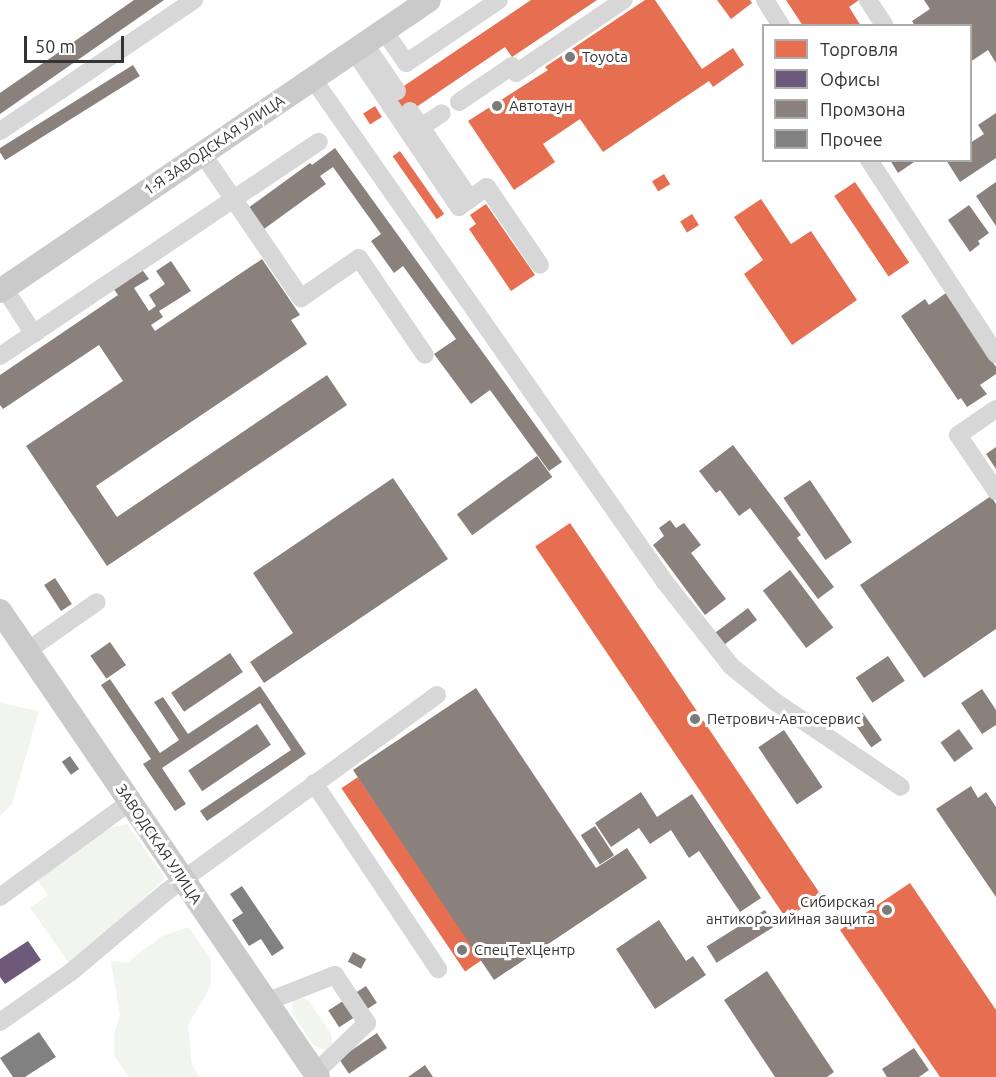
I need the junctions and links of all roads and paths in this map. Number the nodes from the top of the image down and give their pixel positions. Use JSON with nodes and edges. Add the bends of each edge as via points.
{"nodes":[{"id":1,"x":194,"y":0,"type":"edge"},
{"id":2,"x":429,"y":0,"type":"edge"},
{"id":3,"x":499,"y":0,"type":"edge"},
{"id":4,"x":624,"y":0,"type":"edge"},
{"id":5,"x":765,"y":0,"type":"edge"},
{"id":6,"x":868,"y":0,"type":"edge"},
{"id":7,"x":780,"y":24,"type":"edge"},
{"id":8,"x":884,"y":24,"type":"edge"},
{"id":9,"x":368,"y":42,"type":"junction"},
{"id":10,"x":406,"y":63,"type":"junction"},
{"id":11,"x":313,"y":79,"type":"junction"},
{"id":12,"x":390,"y":88,"type":"junction"},
{"id":13,"x":459,"y":102,"type":"dead end"},
{"id":14,"x":410,"y":111,"type":"dead end"},
{"id":15,"x":442,"y":113,"type":"dead end"},
{"id":16,"x":0,"y":131,"type":"edge"},
{"id":17,"x":416,"y":131,"type":"junction"},
{"id":18,"x":319,"y":142,"type":"dead end"},
{"id":19,"x":201,"y":153,"type":"junction"},
{"id":20,"x":870,"y":162,"type":"edge"},
{"id":21,"x":233,"y":200,"type":"junction"},
{"id":22,"x":540,"y":265,"type":"dead end"},
{"id":23,"x":2,"y":290,"type":"edge"},
{"id":24,"x":34,"y":334,"type":"junction"},
{"id":25,"x":993,"y":344,"type":"edge"},
{"id":26,"x":425,"y":355,"type":"dead end"},
{"id":27,"x":0,"y":356,"type":"edge"},
{"id":28,"x":996,"y":409,"type":"edge"},
{"id":29,"x":996,"y":491,"type":"edge"},
{"id":30,"x":97,"y":602,"type":"dead end"},
{"id":31,"x":0,"y":611,"type":"edge"},
{"id":32,"x":27,"y":651,"type":"junction"},
{"id":33,"x":437,"y":695,"type":"dead end"},
{"id":34,"x":314,"y":783,"type":"junction"},
{"id":35,"x":901,"y":787,"type":"dead end"},
{"id":36,"x":130,"y":802,"type":"junction"},
{"id":37,"x":182,"y":879,"type":"junction"},
{"id":38,"x":0,"y":897,"type":"edge"},
{"id":39,"x":438,"y":969,"type":"dead end"},
{"id":40,"x":266,"y":1002,"type":"junction"},
{"id":41,"x":0,"y":1022,"type":"edge"},
{"id":42,"x":316,"y":1075,"type":"edge"}],
"edges":[{"from":1,"to":16,"type":"street"},
{"from":2,"to":9,"type":"main road","name":"1-Я ЗАВОДСКАЯ УЛИЦА"},
{"from":3,"to":10,"type":"street"},
{"from":4,"to":13,"type":"street","via":[[516,73],[512,66]]},
{"from":5,"to":7,"type":"street"},
{"from":6,"to":8,"type":"street"},
{"from":9,"to":10,"type":"street"},
{"from":9,"to":11,"type":"main road","name":"1-Я ЗАВОДСКАЯ УЛИЦА"},
{"from":9,"to":12,"type":"street"},
{"from":10,"to":12,"type":"street","via":[[411,70]]},
{"from":11,"to":19,"type":"main road","name":"1-Я ЗАВОДСКАЯ УЛИЦА"},
{"from":11,"to":35,"type":"street","via":[[665,582],[731,666],[774,701]]},
{"from":12,"to":17,"type":"street"},
{"from":14,"to":17,"type":"street"},
{"from":15,"to":17,"type":"street"},
{"from":17,"to":22,"type":"street","via":[[470,199],[487,187]]},
{"from":18,"to":21,"type":"street"},
{"from":19,"to":21,"type":"street"},
{"from":19,"to":23,"type":"main road","name":"1-Я ЗАВОДСКАЯ УЛИЦА"},
{"from":20,"to":25,"type":"street"},
{"from":21,"to":24,"type":"street"},
{"from":21,"to":26,"type":"street","via":[[301,298],[359,258]]},
{"from":23,"to":24,"type":"street"},
{"from":24,"to":27,"type":"street"},
{"from":28,"to":29,"type":"street","via":[[958,435]]},
{"from":30,"to":32,"type":"street"},
{"from":31,"to":32,"type":"main road","name":"ЗАВОДСКАЯ УЛИЦА"},
{"from":32,"to":36,"type":"main road","name":"ЗАВОДСКАЯ УЛИЦА"},
{"from":33,"to":34,"type":"street"},
{"from":34,"to":37,"type":"street"},
{"from":34,"to":39,"type":"street"},
{"from":36,"to":37,"type":"main road","name":"ЗАВОДСКАЯ УЛИЦА"},
{"from":36,"to":38,"type":"street"},
{"from":37,"to":40,"type":"main road","name":"ЗАВОДСКАЯ УЛИЦА"},
{"from":37,"to":41,"type":"street","via":[[71,972]]},
{"from":40,"to":42,"type":"main road","name":"ЗАВОДСКАЯ УЛИЦА"},
{"from":40,"to":42,"type":"street","via":[[335,975],[368,1023]]}]}
